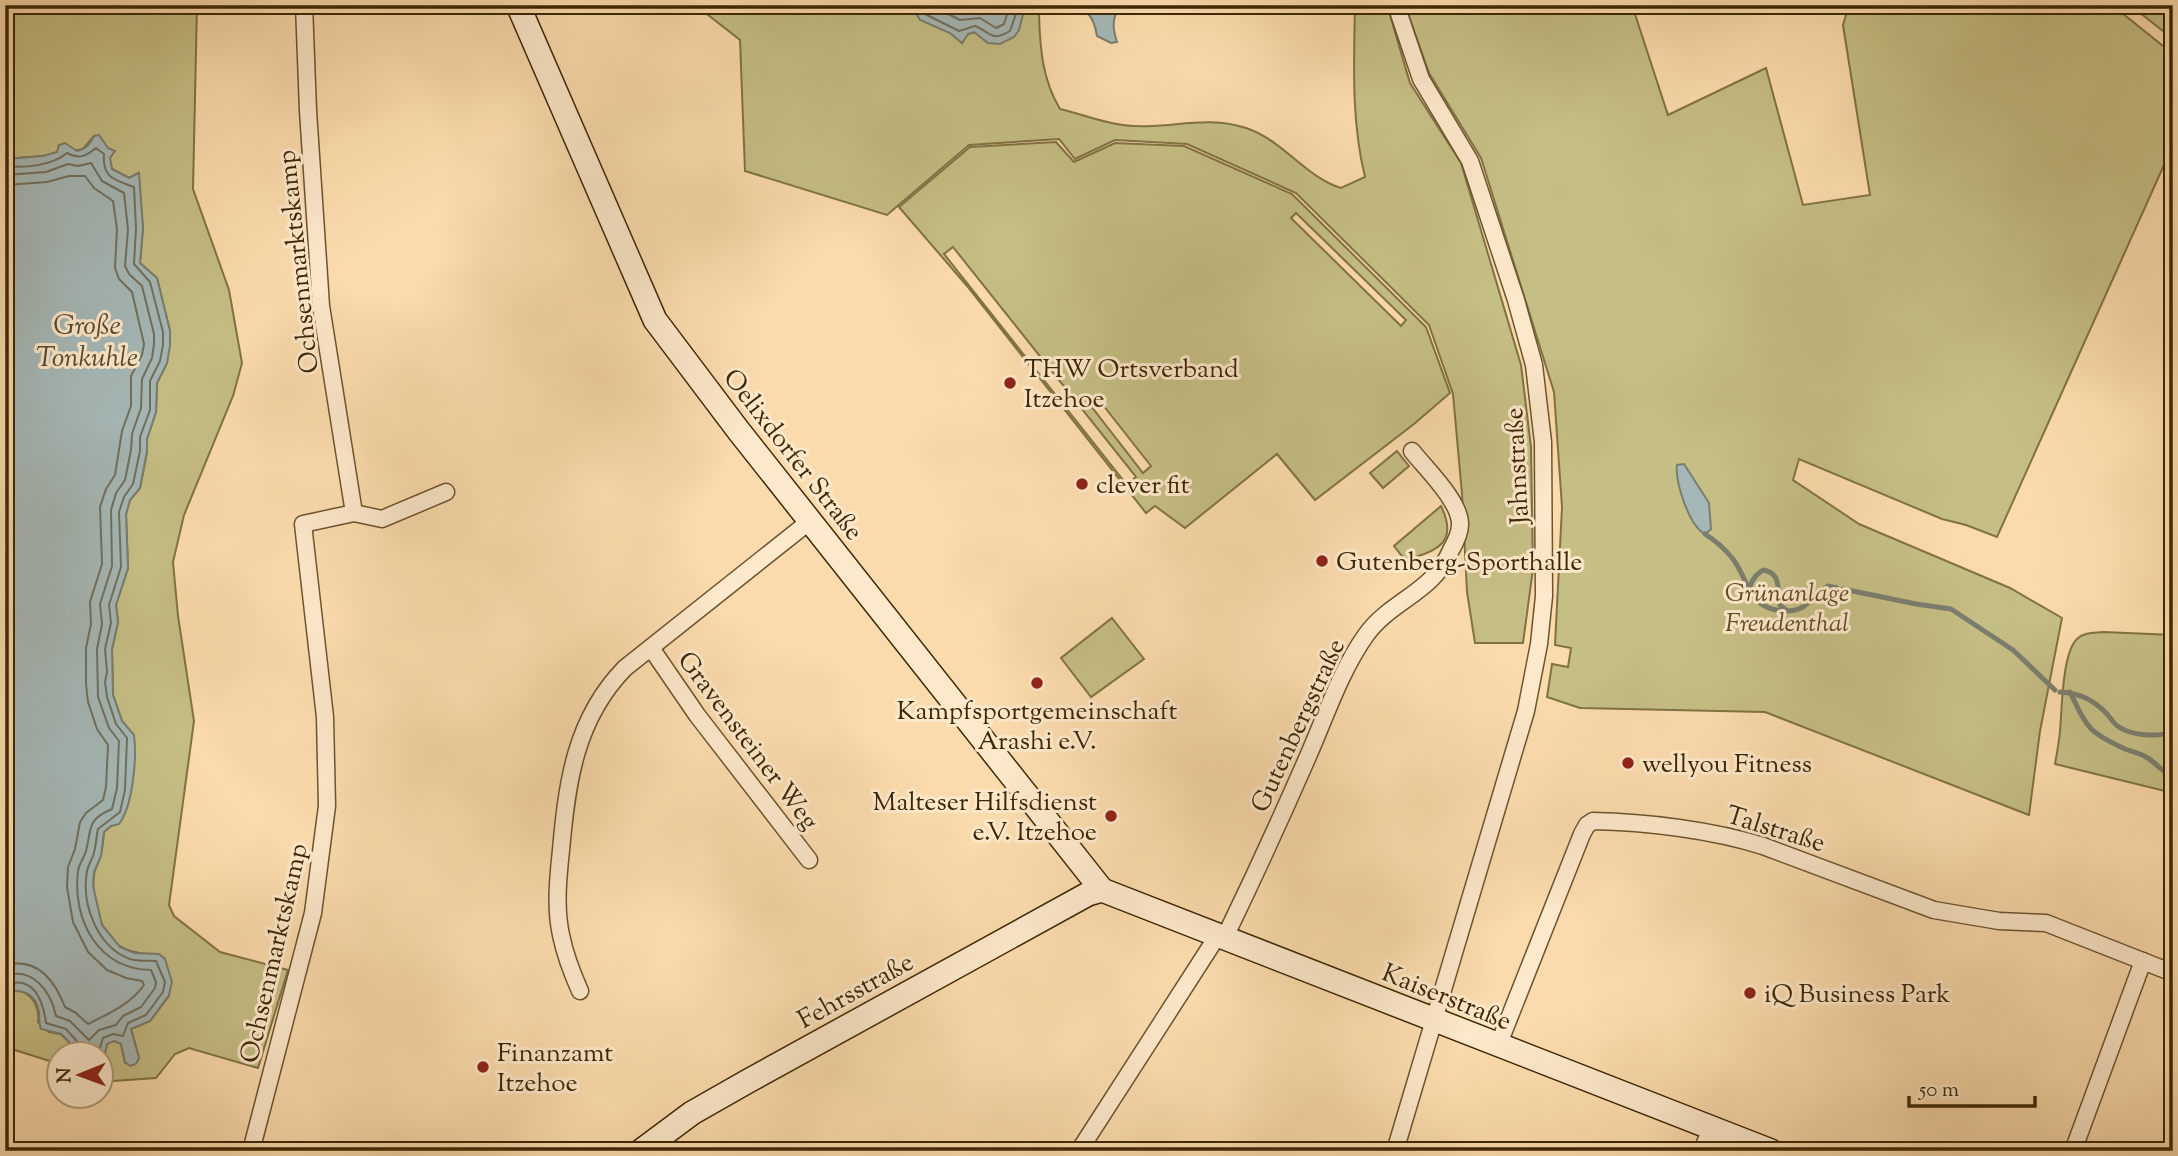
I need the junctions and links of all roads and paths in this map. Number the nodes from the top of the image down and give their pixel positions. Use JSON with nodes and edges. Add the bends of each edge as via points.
{"nodes":[{"id":1,"x":304,"y":5,"type":"edge"},
{"id":2,"x":518,"y":5,"type":"edge"},
{"id":3,"x":1396,"y":5,"type":"edge"},
{"id":4,"x":1412,"y":451,"type":"dead end"},
{"id":5,"x":446,"y":492,"type":"dead end"},
{"id":6,"x":354,"y":513,"type":"junction"},
{"id":7,"x":810,"y":521,"type":"junction"},
{"id":8,"x":651,"y":648,"type":"junction"},
{"id":9,"x":809,"y":860,"type":"dead end"},
{"id":10,"x":1102,"y":890,"type":"junction"},
{"id":11,"x":1222,"y":936,"type":"junction"},
{"id":12,"x":2143,"y":961,"type":"junction"},
{"id":13,"x":2173,"y":973,"type":"edge"},
{"id":14,"x":580,"y":991,"type":"dead end"},
{"id":15,"x":1434,"y":1021,"type":"junction"},
{"id":16,"x":1499,"y":1046,"type":"junction"},
{"id":17,"x":1711,"y":1128,"type":"junction"},
{"id":18,"x":251,"y":1151,"type":"edge"},
{"id":19,"x":641,"y":1151,"type":"edge"},
{"id":20,"x":1079,"y":1151,"type":"edge"},
{"id":21,"x":1395,"y":1151,"type":"edge"},
{"id":22,"x":1702,"y":1151,"type":"edge"},
{"id":23,"x":1771,"y":1151,"type":"edge"},
{"id":24,"x":2073,"y":1151,"type":"edge"}],
"edges":[{"from":1,"to":6,"type":"street","name":"Ochsenmarktskamp","via":[[321,306]]},
{"from":2,"to":7,"type":"main road","name":"Oelixdorfer Straße","via":[[655,320]]},
{"from":3,"to":15,"type":"street","name":"Jahnstraße","via":[[1421,79],[1470,161],[1534,365],[1543,442],[1544,596],[1538,653],[1526,711]]},
{"from":4,"to":11,"type":"street","name":"Gutenbergstraße","via":[[1457,509],[1460,525],[1455,543],[1433,580],[1376,623],[1362,642],[1335,692],[1262,861]]},
{"from":5,"to":6,"type":"street","name":"Ochsenmarktskamp","via":[[382,519]]},
{"from":6,"to":18,"type":"street","name":"Ochsenmarktskamp","via":[[303,524],[325,717],[327,806],[313,913]]},
{"from":7,"to":8,"type":"street"},
{"from":7,"to":10,"type":"main road","name":"Oelixdorfer Straße"},
{"from":8,"to":9,"type":"street","name":"Gravensteiner Weg"},
{"from":8,"to":14,"type":"street","via":[[625,668],[603,696],[571,767],[558,914],[565,955]]},
{"from":10,"to":11,"type":"main road","name":"Kaiserstraße"},
{"from":10,"to":19,"type":"main road","name":"Fehrsstraße","via":[[750,1080]]},
{"from":11,"to":15,"type":"main road","name":"Kaiserstraße"},
{"from":11,"to":20,"type":"street","name":"Gutenbergstraße"},
{"from":12,"to":13,"type":"street","name":"Talstraße"},
{"from":12,"to":16,"type":"street","name":"Talstraße","via":[[2046,923],[1989,920],[1934,910],[1737,838],[1593,821],[1582,834]]},
{"from":12,"to":24,"type":"street"},
{"from":15,"to":16,"type":"main road","name":"Kaiserstraße"},
{"from":15,"to":21,"type":"street","name":"Jahnstraße"},
{"from":16,"to":17,"type":"main road","name":"Kaiserstraße"},
{"from":17,"to":22,"type":"street"},
{"from":17,"to":23,"type":"main road","name":"Kaiserstraße"}]}
